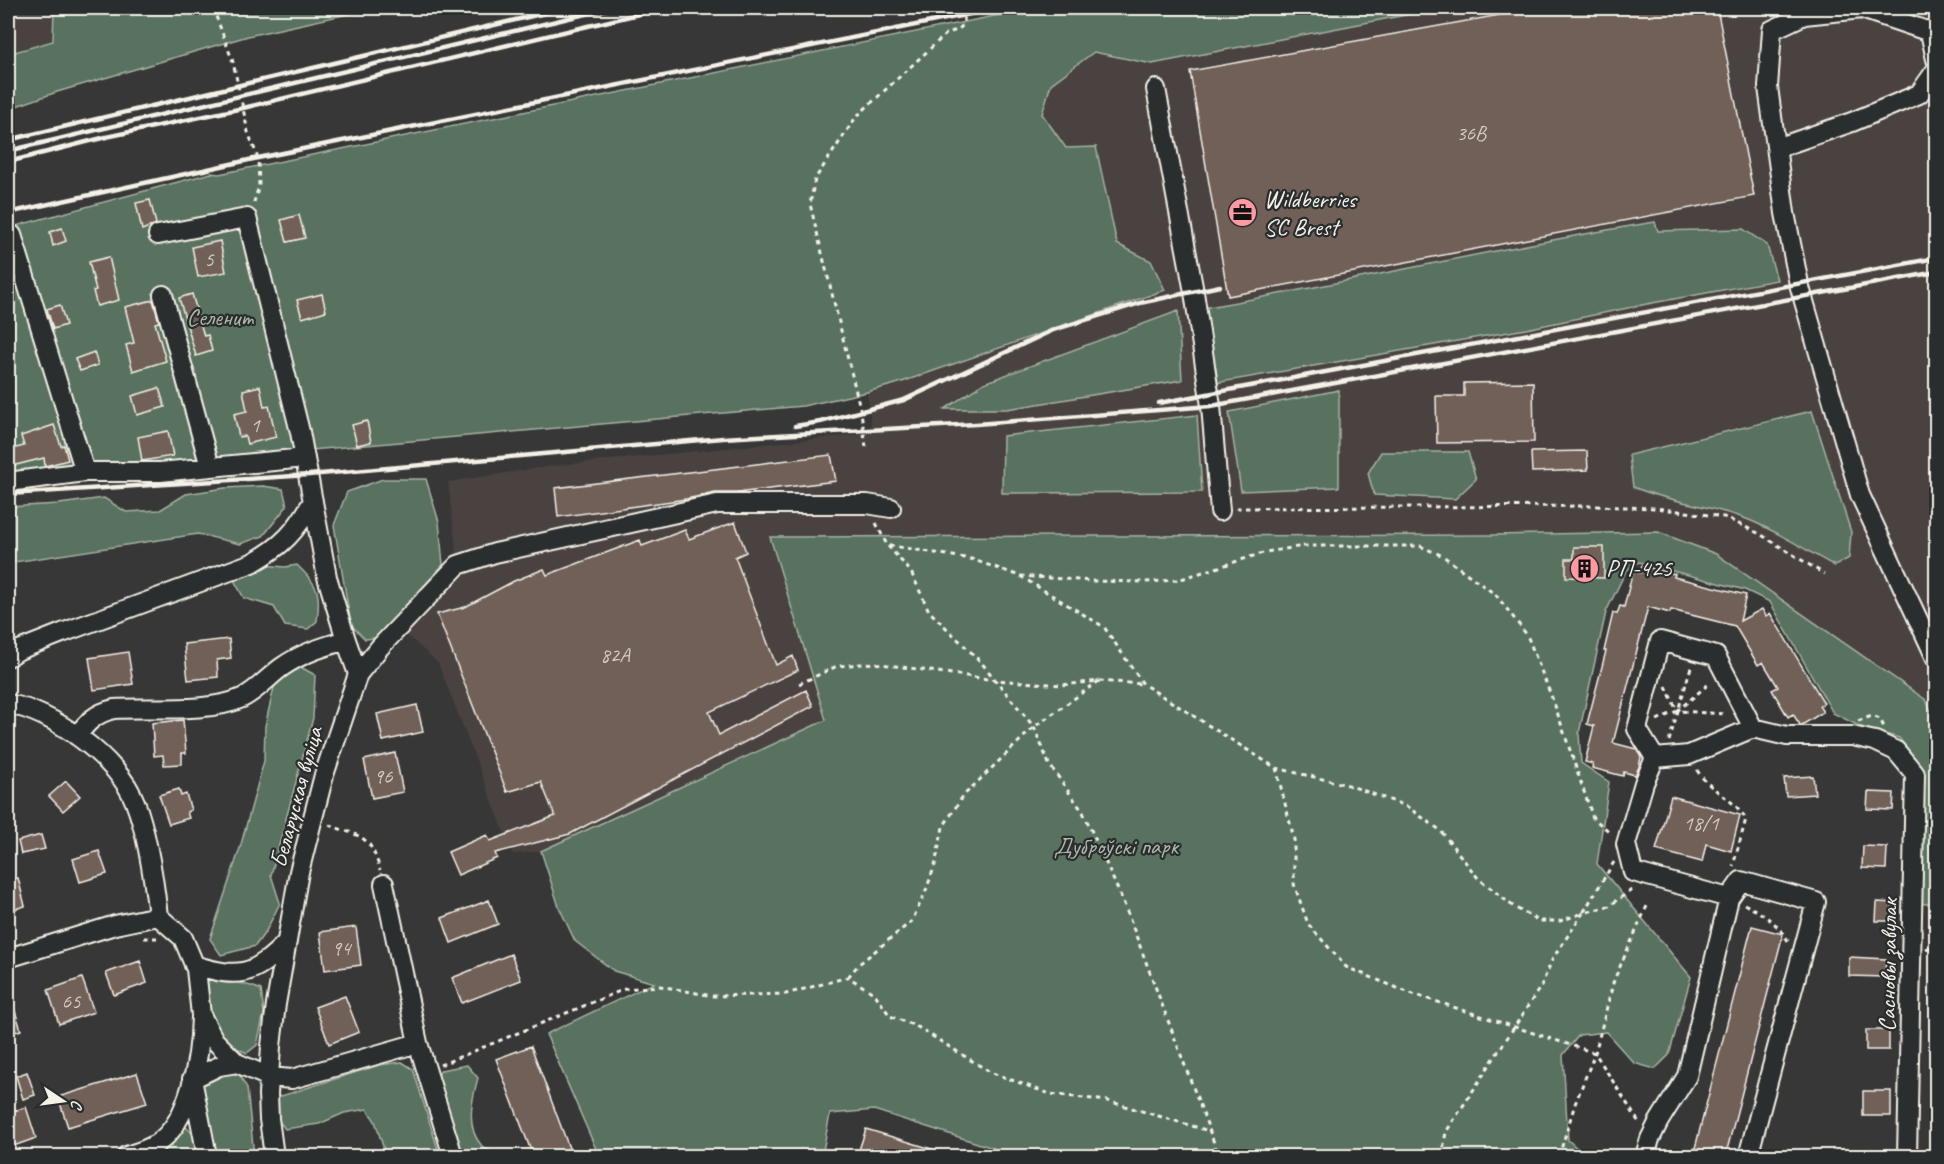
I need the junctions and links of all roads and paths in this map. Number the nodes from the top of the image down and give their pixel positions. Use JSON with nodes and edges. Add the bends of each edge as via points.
{"nodes":[{"id":1,"x":213,"y":8,"type":"edge"},
{"id":2,"x":963,"y":8,"type":"edge"},
{"id":3,"x":1936,"y":59,"type":"edge"},
{"id":4,"x":1936,"y":70,"type":"edge"},
{"id":5,"x":1156,"y":88,"type":"dead end"},
{"id":6,"x":1777,"y":148,"type":"junction"},
{"id":7,"x":247,"y":218,"type":"junction"},
{"id":8,"x":12,"y":235,"type":"dead end"},
{"id":9,"x":158,"y":235,"type":"dead end"},
{"id":10,"x":163,"y":295,"type":"dead end"},
{"id":11,"x":866,"y":447,"type":"dead end"},
{"id":12,"x":305,"y":458,"type":"junction"},
{"id":13,"x":210,"y":467,"type":"junction"},
{"id":14,"x":85,"y":472,"type":"junction"},
{"id":15,"x":8,"y":482,"type":"edge"},
{"id":16,"x":313,"y":501,"type":"junction"},
{"id":17,"x":867,"y":504,"type":"junction"},
{"id":18,"x":891,"y":508,"type":"dead end"},
{"id":19,"x":1219,"y":510,"type":"joint"},
{"id":20,"x":887,"y":545,"type":"junction"},
{"id":21,"x":1824,"y":574,"type":"dead end"},
{"id":22,"x":1020,"y":576,"type":"junction"},
{"id":23,"x":346,"y":640,"type":"junction"},
{"id":24,"x":1696,"y":651,"type":"junction"},
{"id":25,"x":8,"y":657,"type":"edge"},
{"id":26,"x":1936,"y":658,"type":"edge"},
{"id":27,"x":1724,"y":671,"type":"junction"},
{"id":28,"x":358,"y":674,"type":"junction"},
{"id":29,"x":995,"y":680,"type":"junction"},
{"id":30,"x":1099,"y":681,"type":"junction"},
{"id":31,"x":798,"y":684,"type":"dead end"},
{"id":32,"x":1143,"y":684,"type":"junction"},
{"id":33,"x":8,"y":696,"type":"edge"},
{"id":34,"x":15,"y":706,"type":"edge"},
{"id":35,"x":1677,"y":711,"type":"junction"},
{"id":36,"x":1750,"y":721,"type":"junction"},
{"id":37,"x":1034,"y":727,"type":"junction"},
{"id":38,"x":1636,"y":729,"type":"junction"},
{"id":39,"x":77,"y":736,"type":"junction"},
{"id":40,"x":1689,"y":755,"type":"junction"},
{"id":41,"x":1660,"y":757,"type":"junction"},
{"id":42,"x":1276,"y":768,"type":"junction"},
{"id":43,"x":313,"y":820,"type":"junction"},
{"id":44,"x":1626,"y":844,"type":"junction"},
{"id":45,"x":1737,"y":874,"type":"junction"},
{"id":46,"x":1653,"y":878,"type":"junction"},
{"id":47,"x":384,"y":884,"type":"joint"},
{"id":48,"x":1733,"y":899,"type":"junction"},
{"id":49,"x":1647,"y":906,"type":"dead end"},
{"id":50,"x":1582,"y":913,"type":"junction"},
{"id":51,"x":158,"y":916,"type":"junction"},
{"id":52,"x":287,"y":942,"type":"junction"},
{"id":53,"x":8,"y":958,"type":"edge"},
{"id":54,"x":1800,"y":964,"type":"junction"},
{"id":55,"x":195,"y":965,"type":"junction"},
{"id":56,"x":848,"y":977,"type":"junction"},
{"id":57,"x":201,"y":1015,"type":"junction"},
{"id":58,"x":1514,"y":1027,"type":"junction"},
{"id":59,"x":418,"y":1043,"type":"junction"},
{"id":60,"x":1594,"y":1053,"type":"junction"},
{"id":61,"x":237,"y":1063,"type":"junction"},
{"id":62,"x":427,"y":1070,"type":"junction"},
{"id":63,"x":268,"y":1077,"type":"junction"},
{"id":64,"x":192,"y":1079,"type":"junction"},
{"id":65,"x":1209,"y":1131,"type":"junction"},
{"id":66,"x":1648,"y":1148,"type":"edge"},
{"id":67,"x":1750,"y":1149,"type":"dead end"},
{"id":68,"x":126,"y":1156,"type":"edge"},
{"id":69,"x":207,"y":1156,"type":"edge"},
{"id":70,"x":274,"y":1156,"type":"edge"},
{"id":71,"x":453,"y":1156,"type":"edge"},
{"id":72,"x":1218,"y":1156,"type":"edge"},
{"id":73,"x":1442,"y":1156,"type":"edge"},
{"id":74,"x":1559,"y":1156,"type":"edge"},
{"id":75,"x":1907,"y":1156,"type":"edge"}],
"edges":[{"from":1,"to":7,"type":"path","via":[[233,62],[248,132],[258,158],[259,186]]},
{"from":2,"to":11,"type":"path","via":[[964,24],[946,34],[856,117],[815,179],[810,204]]},
{"from":3,"to":6,"type":"street","via":[[1930,32],[1862,9],[1804,15],[1772,30],[1768,87]]},
{"from":4,"to":6,"type":"street","via":[[1919,94]]},
{"from":5,"to":19,"type":"street","via":[[1194,292],[1211,406]]},
{"from":6,"to":26,"type":"street","via":[[1799,284],[1860,495]]},
{"from":7,"to":9,"type":"street"},
{"from":7,"to":12,"type":"street"},
{"from":8,"to":14,"type":"street"},
{"from":10,"to":13,"type":"street"},
{"from":12,"to":13,"type":"street"},
{"from":12,"to":16,"type":"street"},
{"from":13,"to":14,"type":"street"},
{"from":14,"to":15,"type":"street"},
{"from":16,"to":23,"type":"street","via":[[327,577]]},
{"from":16,"to":25,"type":"street","via":[[290,537],[252,563]]},
{"from":17,"to":18,"type":"street"},
{"from":17,"to":20,"type":"path"},
{"from":17,"to":28,"type":"street","via":[[717,504],[495,553],[458,565]]},
{"from":19,"to":21,"type":"path","via":[[1655,508],[1724,517],[1760,534]]},
{"from":20,"to":22,"type":"path","via":[[972,559]]},
{"from":20,"to":29,"type":"path","via":[[911,572],[929,611]]},
{"from":22,"to":32,"type":"path","via":[[1104,627]]},
{"from":22,"to":44,"type":"path","via":[[1178,580],[1266,552],[1304,546],[1420,546],[1443,556],[1496,595],[1527,635],[1593,818]]},
{"from":23,"to":28,"type":"street"},
{"from":23,"to":39,"type":"street","via":[[296,657],[240,699],[211,706],[104,711],[94,716]]},
{"from":24,"to":27,"type":"street","via":[[1716,656]]},
{"from":24,"to":35,"type":"path"},
{"from":24,"to":38,"type":"street","via":[[1660,641]]},
{"from":27,"to":35,"type":"path"},
{"from":27,"to":36,"type":"street"},
{"from":28,"to":43,"type":"street","name":"Беларуская вуліца"},
{"from":29,"to":30,"type":"path","via":[[1062,685]]},
{"from":29,"to":31,"type":"path","via":[[874,663],[837,666]]},
{"from":29,"to":37,"type":"path"},
{"from":30,"to":32,"type":"path"},
{"from":30,"to":37,"type":"path"},
{"from":32,"to":42,"type":"path"},
{"from":33,"to":34,"type":"street"},
{"from":34,"to":39,"type":"street","via":[[40,714]]},
{"from":35,"to":36,"type":"path"},
{"from":35,"to":38,"type":"path"},
{"from":35,"to":41,"type":"path"},
{"from":36,"to":40,"type":"street"},
{"from":36,"to":75,"type":"street","name":"Сасновы завулак","via":[[1787,736],[1852,736],[1875,741],[1896,751],[1915,774]]},
{"from":37,"to":56,"type":"path","via":[[963,796],[943,827],[926,893],[912,921],[859,963]]},
{"from":37,"to":65,"type":"path","via":[[1049,764],[1083,812],[1123,901]]},
{"from":38,"to":41,"type":"street"},
{"from":39,"to":51,"type":"street","via":[[111,766],[135,802]]},
{"from":40,"to":41,"type":"street"},
{"from":40,"to":45,"type":"path","via":[[1703,779],[1740,808],[1746,819]]},
{"from":41,"to":44,"type":"street","via":[[1644,783]]},
{"from":42,"to":50,"type":"path","via":[[1348,785],[1406,806],[1440,830],[1478,878],[1514,908],[1539,921],[1560,921]]},
{"from":42,"to":58,"type":"path","via":[[1293,838],[1294,884],[1308,924],[1346,967],[1407,992]]},
{"from":43,"to":47,"type":"path","via":[[367,840],[375,850]]},
{"from":43,"to":52,"type":"street","name":"Беларуская вуліца"},
{"from":44,"to":46,"type":"street","via":[[1633,872]]},
{"from":44,"to":50,"type":"path"},
{"from":45,"to":48,"type":"street"},
{"from":45,"to":54,"type":"street","via":[[1816,902]]},
{"from":46,"to":48,"type":"street"},
{"from":46,"to":50,"type":"path","via":[[1609,906]]},
{"from":47,"to":59,"type":"street"},
{"from":48,"to":54,"type":"path","via":[[1781,928]]},
{"from":48,"to":66,"type":"street","via":[[1687,1076],[1659,1121]]},
{"from":49,"to":60,"type":"path","via":[[1614,980]]},
{"from":50,"to":58,"type":"path"},
{"from":51,"to":53,"type":"street"},
{"from":51,"to":55,"type":"street","via":[[183,938]]},
{"from":52,"to":55,"type":"street","via":[[247,972],[220,973]]},
{"from":52,"to":63,"type":"street","name":"Беларуская вуліца"},
{"from":54,"to":67,"type":"street"},
{"from":55,"to":57,"type":"street"},
{"from":56,"to":62,"type":"path","via":[[786,994],[712,996],[660,986],[625,989]]},
{"from":56,"to":65,"type":"path","via":[[875,994],[890,1016],[916,1026],[990,1071],[1050,1094],[1108,1101]]},
{"from":57,"to":61,"type":"street","via":[[214,1040]]},
{"from":57,"to":64,"type":"street"},
{"from":58,"to":60,"type":"path"},
{"from":58,"to":73,"type":"path","via":[[1446,1132]]},
{"from":59,"to":62,"type":"street"},
{"from":59,"to":63,"type":"street","via":[[292,1079]]},
{"from":60,"to":66,"type":"path"},
{"from":60,"to":74,"type":"path"},
{"from":61,"to":63,"type":"street"},
{"from":61,"to":64,"type":"street","via":[[219,1066]]},
{"from":62,"to":71,"type":"street"},
{"from":63,"to":70,"type":"street","name":"Беларуская вуліца","via":[[268,1119]]},
{"from":64,"to":68,"type":"street","via":[[179,1116],[165,1137]]},
{"from":64,"to":69,"type":"street"},
{"from":65,"to":72,"type":"path"}]}
